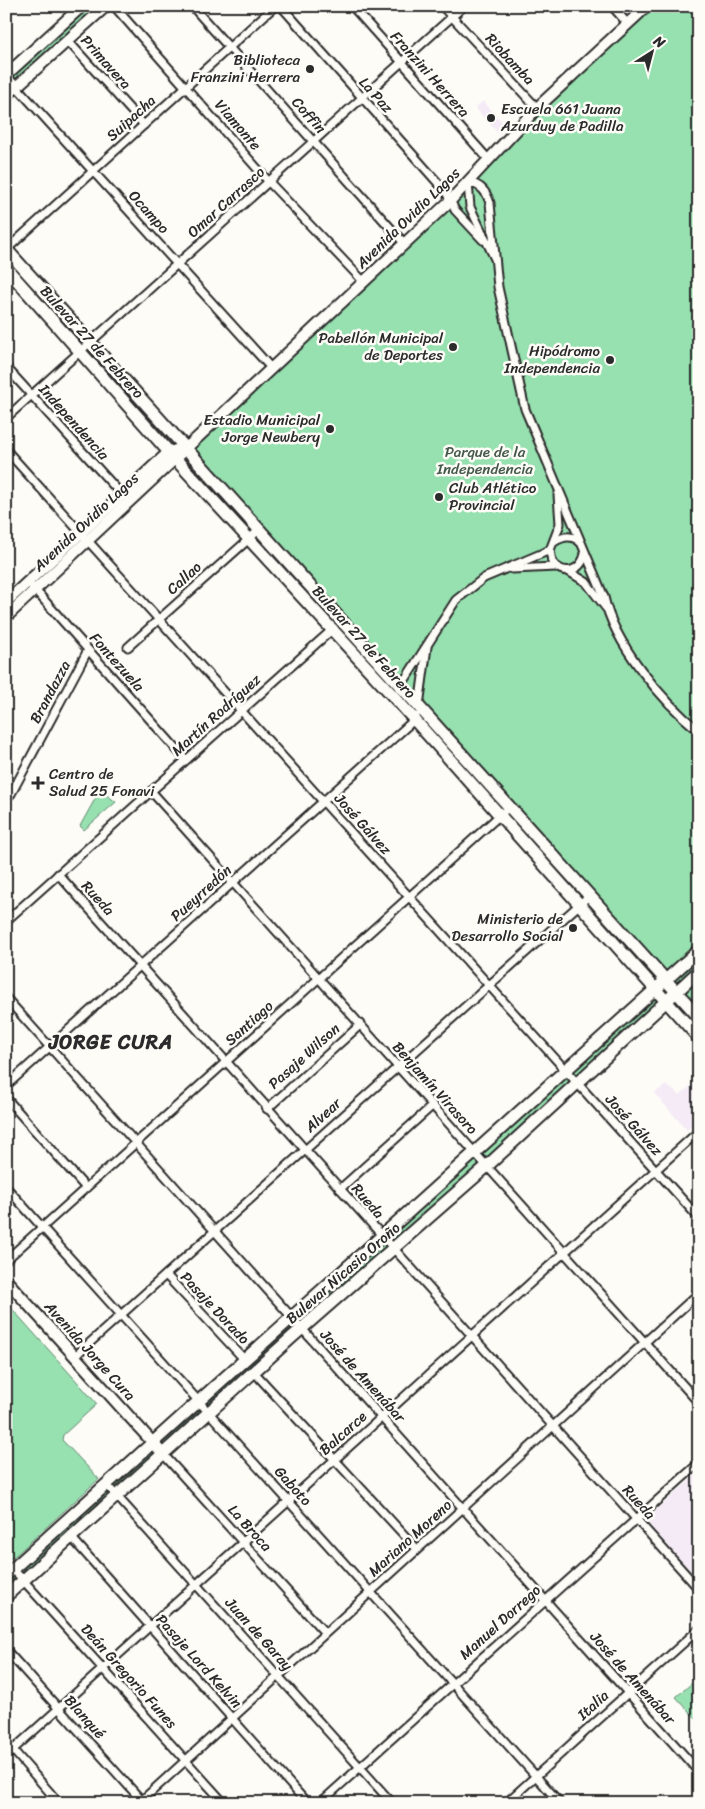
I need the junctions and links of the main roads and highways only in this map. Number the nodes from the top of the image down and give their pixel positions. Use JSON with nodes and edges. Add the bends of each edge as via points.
{"nodes":[{"id":1,"x":82,"y":6,"type":"edge"},
{"id":2,"x":106,"y":6,"type":"edge"},
{"id":3,"x":647,"y":6,"type":"edge"},
{"id":4,"x":6,"y":75,"type":"edge"},
{"id":5,"x":6,"y":96,"type":"edge"},
{"id":6,"x":6,"y":249,"type":"edge"},
{"id":7,"x":6,"y":268,"type":"edge"},
{"id":8,"x":186,"y":448,"type":"junction"},
{"id":9,"x":173,"y":455,"type":"junction"},
{"id":10,"x":85,"y":537,"type":"junction"},
{"id":11,"x":31,"y":586,"type":"junction"},
{"id":12,"x":6,"y":602,"type":"edge"},
{"id":13,"x":6,"y":617,"type":"edge"},
{"id":14,"x":699,"y":950,"type":"edge"},
{"id":15,"x":699,"y":970,"type":"edge"},
{"id":16,"x":666,"y":980,"type":"junction"},
{"id":17,"x":655,"y":990,"type":"junction"},
{"id":18,"x":676,"y":991,"type":"junction"},
{"id":19,"x":665,"y":1001,"type":"junction"},
{"id":20,"x":699,"y":1017,"type":"edge"},
{"id":21,"x":699,"y":1038,"type":"edge"},
{"id":22,"x":6,"y":1280,"type":"edge"},
{"id":23,"x":152,"y":1442,"type":"junction"},
{"id":24,"x":163,"y":1454,"type":"junction"},
{"id":25,"x":9,"y":1572,"type":"edge"},
{"id":26,"x":6,"y":1596,"type":"edge"}],
"edges":[{"from":1,"to":4,"type":"main road"},
{"from":2,"to":5,"type":"main road"},
{"from":3,"to":8,"type":"main road","name":"Avenida Ovidio Lagos","via":[[537,108],[450,201]]},
{"from":6,"to":8,"type":"main road","name":"Bulevar 27 de Febrero"},
{"from":7,"to":9,"type":"main road","name":"Bulevar 27 de Febrero"},
{"from":8,"to":9,"type":"main road","name":"Avenida Ovidio Lagos"},
{"from":8,"to":16,"type":"main road","name":"Bulevar 27 de Febrero"},
{"from":9,"to":10,"type":"main road","name":"Avenida Ovidio Lagos"},
{"from":9,"to":10,"type":"main road","name":"Avenida Ovidio Lagos","via":[[122,495]]},
{"from":9,"to":17,"type":"main road","name":"Bulevar 27 de Febrero"},
{"from":10,"to":11,"type":"main road","name":"Avenida Ovidio Lagos"},
{"from":11,"to":12,"type":"main road","name":"Avenida Ovidio Lagos"},
{"from":11,"to":13,"type":"main road","name":"Avenida Ovidio Lagos"},
{"from":14,"to":16,"type":"main road","name":"Bulevar Nicasio Oroño"},
{"from":15,"to":18,"type":"main road","name":"Bulevar Nicasio Oroño"},
{"from":16,"to":17,"type":"main road","name":"Bulevar Nicasio Oroño"},
{"from":16,"to":18,"type":"main road","name":"Bulevar 27 de Febrero"},
{"from":17,"to":19,"type":"main road","name":"Bulevar 27 de Febrero"},
{"from":17,"to":23,"type":"main road","name":"Bulevar Nicasio Oroño"},
{"from":18,"to":19,"type":"main road","name":"Bulevar Nicasio Oroño"},
{"from":18,"to":20,"type":"main road","name":"Bulevar 27 de Febrero"},
{"from":19,"to":21,"type":"main road","name":"Bulevar 27 de Febrero"},
{"from":19,"to":24,"type":"main road","name":"Bulevar Nicasio Oroño","via":[[486,1167]]},
{"from":22,"to":23,"type":"main road","name":"Avenida Jorge Cura"},
{"from":23,"to":24,"type":"main road","name":"La Broca"},
{"from":23,"to":25,"type":"main road","name":"Bulevar Nicasio Oroño"},
{"from":24,"to":26,"type":"main road","name":"Bulevar Nicasio Oroño"}]}
